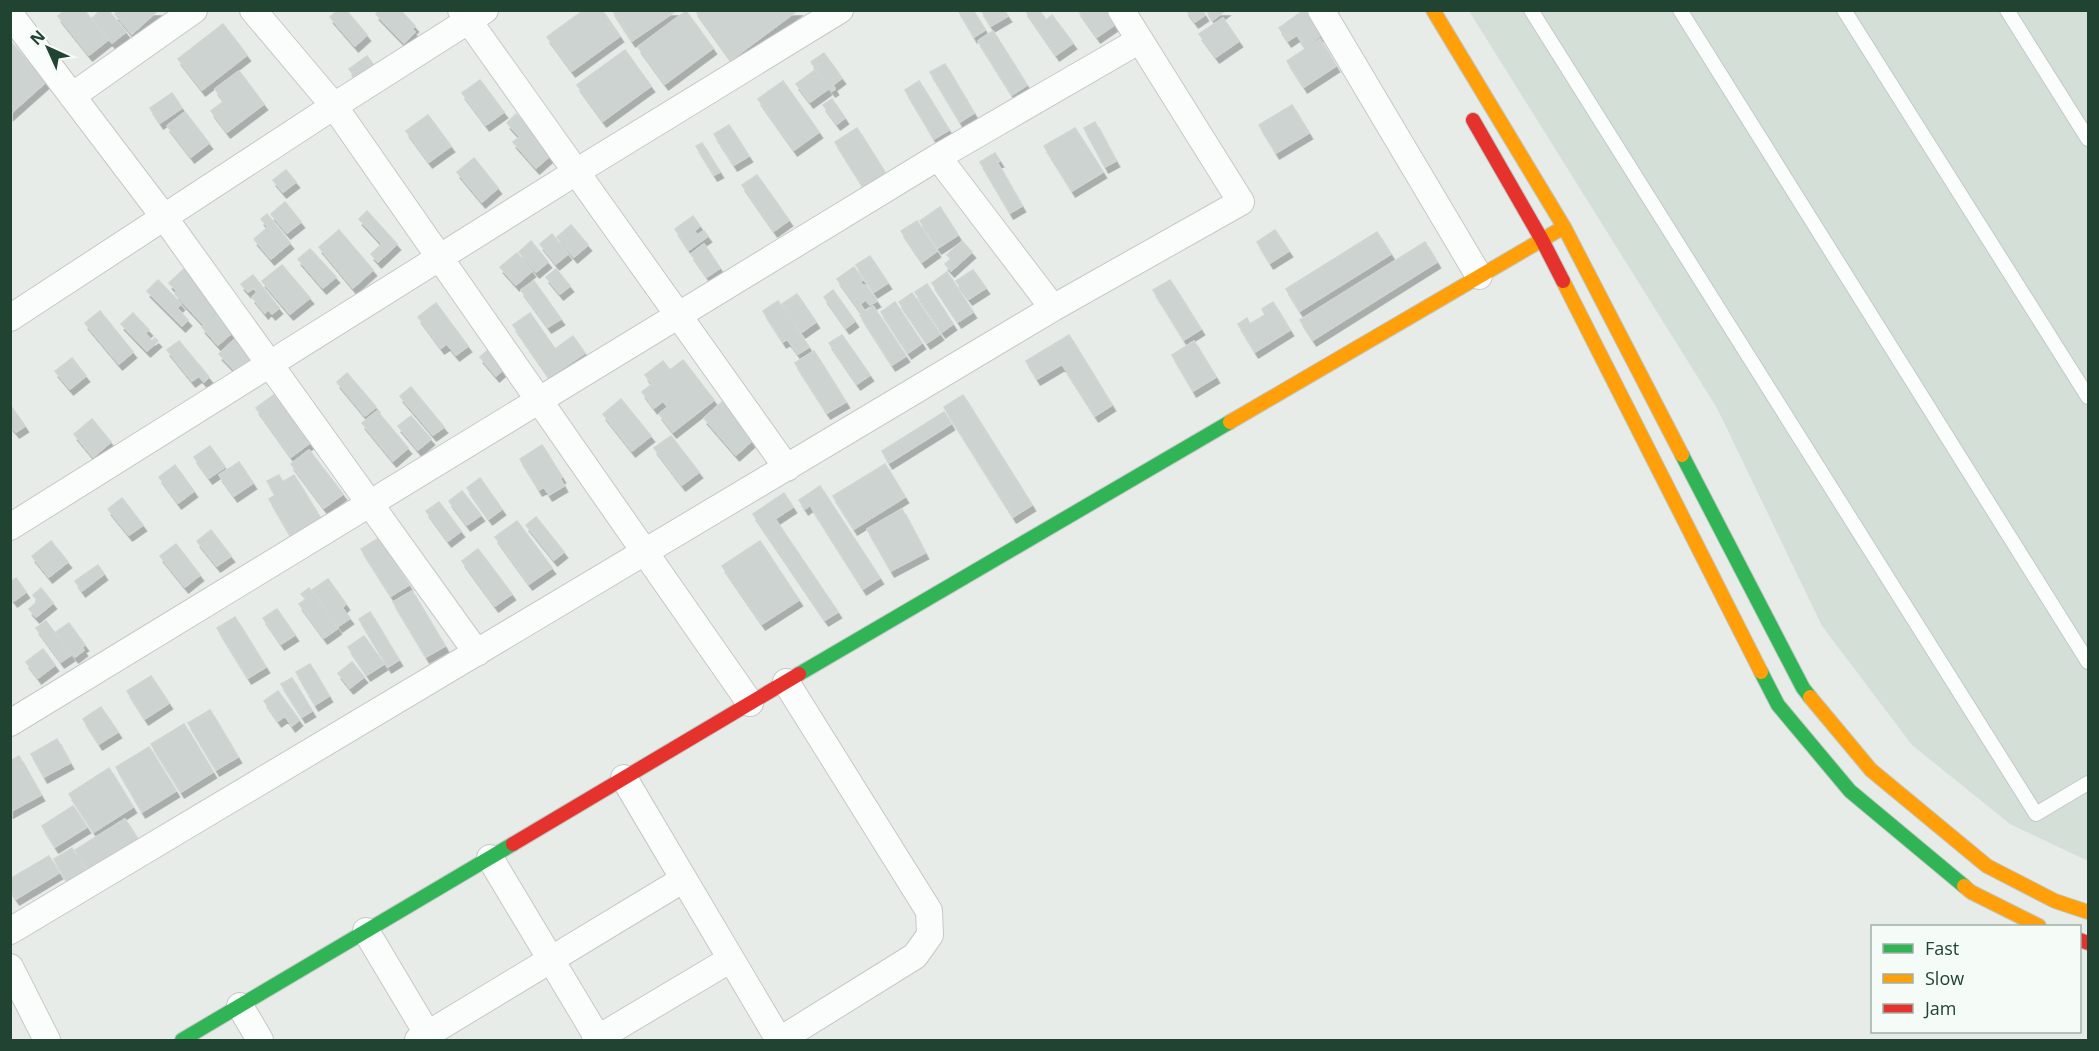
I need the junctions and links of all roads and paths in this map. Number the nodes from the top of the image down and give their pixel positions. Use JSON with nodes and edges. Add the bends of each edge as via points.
{"nodes":[{"id":1,"x":194,"y":10,"type":"edge"},
{"id":2,"x":253,"y":10,"type":"edge"},
{"id":3,"x":840,"y":10,"type":"edge"},
{"id":4,"x":1121,"y":10,"type":"edge"},
{"id":5,"x":1321,"y":10,"type":"edge"},
{"id":6,"x":1433,"y":10,"type":"edge"},
{"id":7,"x":1531,"y":10,"type":"edge"},
{"id":8,"x":1680,"y":10,"type":"edge"},
{"id":9,"x":1844,"y":10,"type":"edge"},
{"id":10,"x":2007,"y":10,"type":"edge"},
{"id":11,"x":10,"y":14,"type":"edge"},
{"id":12,"x":471,"y":14,"type":"edge"},
{"id":13,"x":1140,"y":40,"type":"junction"},
{"id":14,"x":72,"y":96,"type":"junction"},
{"id":15,"x":334,"y":106,"type":"junction"},
{"id":16,"x":1469,"y":113,"type":"dead end"},
{"id":17,"x":2088,"y":139,"type":"edge"},
{"id":18,"x":938,"y":157,"type":"junction"},
{"id":19,"x":576,"y":172,"type":"junction"},
{"id":20,"x":164,"y":217,"type":"junction"},
{"id":21,"x":1564,"y":227,"type":"junction"},
{"id":22,"x":1542,"y":240,"type":"junction"},
{"id":23,"x":439,"y":258,"type":"junction"},
{"id":24,"x":1479,"y":276,"type":"junction"},
{"id":25,"x":1053,"y":308,"type":"junction"},
{"id":26,"x":678,"y":315,"type":"junction"},
{"id":27,"x":10,"y":318,"type":"edge"},
{"id":28,"x":270,"y":364,"type":"junction"},
{"id":29,"x":2088,"y":397,"type":"edge"},
{"id":30,"x":539,"y":400,"type":"junction"},
{"id":31,"x":787,"y":468,"type":"junction"},
{"id":32,"x":370,"y":503,"type":"junction"},
{"id":33,"x":10,"y":527,"type":"edge"},
{"id":34,"x":645,"y":553,"type":"junction"},
{"id":35,"x":477,"y":653,"type":"junction"},
{"id":36,"x":2088,"y":662,"type":"edge"},
{"id":37,"x":786,"y":682,"type":"junction"},
{"id":38,"x":750,"y":704,"type":"junction"},
{"id":39,"x":10,"y":723,"type":"edge"},
{"id":40,"x":624,"y":778,"type":"junction"},
{"id":41,"x":2088,"y":783,"type":"edge"},
{"id":42,"x":490,"y":858,"type":"junction"},
{"id":43,"x":684,"y":879,"type":"junction"},
{"id":44,"x":2088,"y":912,"type":"edge"},
{"id":45,"x":2035,"y":925,"type":"edge"},
{"id":46,"x":10,"y":931,"type":"edge"},
{"id":47,"x":366,"y":931,"type":"junction"},
{"id":48,"x":731,"y":959,"type":"junction"},
{"id":49,"x":551,"y":960,"type":"junction"},
{"id":50,"x":10,"y":967,"type":"edge"},
{"id":51,"x":240,"y":1006,"type":"junction"},
{"id":52,"x":426,"y":1039,"type":"edge"},
{"id":53,"x":597,"y":1040,"type":"edge"},
{"id":54,"x":47,"y":1041,"type":"edge"},
{"id":55,"x":182,"y":1041,"type":"edge"},
{"id":56,"x":260,"y":1041,"type":"edge"},
{"id":57,"x":779,"y":1041,"type":"edge"}],
"edges":[{"from":1,"to":14,"type":"street"},
{"from":2,"to":15,"type":"street"},
{"from":3,"to":19,"type":"street"},
{"from":4,"to":13,"type":"street"},
{"from":5,"to":24,"type":"street"},
{"from":6,"to":21,"type":"street"},
{"from":7,"to":41,"type":"lane","via":[[2036,814]]},
{"from":8,"to":36,"type":"lane"},
{"from":9,"to":29,"type":"lane"},
{"from":10,"to":17,"type":"lane"},
{"from":11,"to":14,"type":"street"},
{"from":12,"to":15,"type":"street"},
{"from":12,"to":19,"type":"street"},
{"from":13,"to":18,"type":"street"},
{"from":13,"to":25,"type":"street","via":[[1241,202]]},
{"from":14,"to":20,"type":"street"},
{"from":15,"to":20,"type":"street"},
{"from":15,"to":23,"type":"street"},
{"from":16,"to":22,"type":"street"},
{"from":18,"to":25,"type":"street"},
{"from":18,"to":26,"type":"street"},
{"from":19,"to":23,"type":"street"},
{"from":19,"to":26,"type":"street"},
{"from":20,"to":27,"type":"street"},
{"from":20,"to":28,"type":"street"},
{"from":21,"to":22,"type":"street"},
{"from":21,"to":44,"type":"street","via":[[1803,688],[1871,770],[1987,866],[2055,902]]},
{"from":22,"to":24,"type":"street"},
{"from":22,"to":45,"type":"street","via":[[1778,705],[1850,791],[1971,891]]},
{"from":23,"to":28,"type":"street"},
{"from":23,"to":30,"type":"street"},
{"from":24,"to":37,"type":"street"},
{"from":25,"to":31,"type":"street"},
{"from":26,"to":30,"type":"street"},
{"from":26,"to":31,"type":"street"},
{"from":28,"to":32,"type":"street"},
{"from":28,"to":33,"type":"street"},
{"from":30,"to":32,"type":"street"},
{"from":30,"to":34,"type":"street"},
{"from":31,"to":34,"type":"street"},
{"from":32,"to":35,"type":"street"},
{"from":32,"to":39,"type":"street"},
{"from":34,"to":35,"type":"street"},
{"from":34,"to":38,"type":"street"},
{"from":35,"to":46,"type":"street"},
{"from":37,"to":38,"type":"street"},
{"from":37,"to":57,"type":"street","via":[[929,912],[930,935],[915,956]]},
{"from":38,"to":40,"type":"street"},
{"from":40,"to":42,"type":"street"},
{"from":40,"to":43,"type":"street"},
{"from":42,"to":47,"type":"street"},
{"from":42,"to":49,"type":"street"},
{"from":43,"to":48,"type":"street"},
{"from":43,"to":49,"type":"street"},
{"from":47,"to":51,"type":"street"},
{"from":47,"to":52,"type":"street"},
{"from":48,"to":53,"type":"street"},
{"from":48,"to":57,"type":"street"},
{"from":49,"to":52,"type":"street"},
{"from":49,"to":53,"type":"street"},
{"from":50,"to":54,"type":"street"},
{"from":51,"to":55,"type":"street"},
{"from":51,"to":56,"type":"street"}]}
